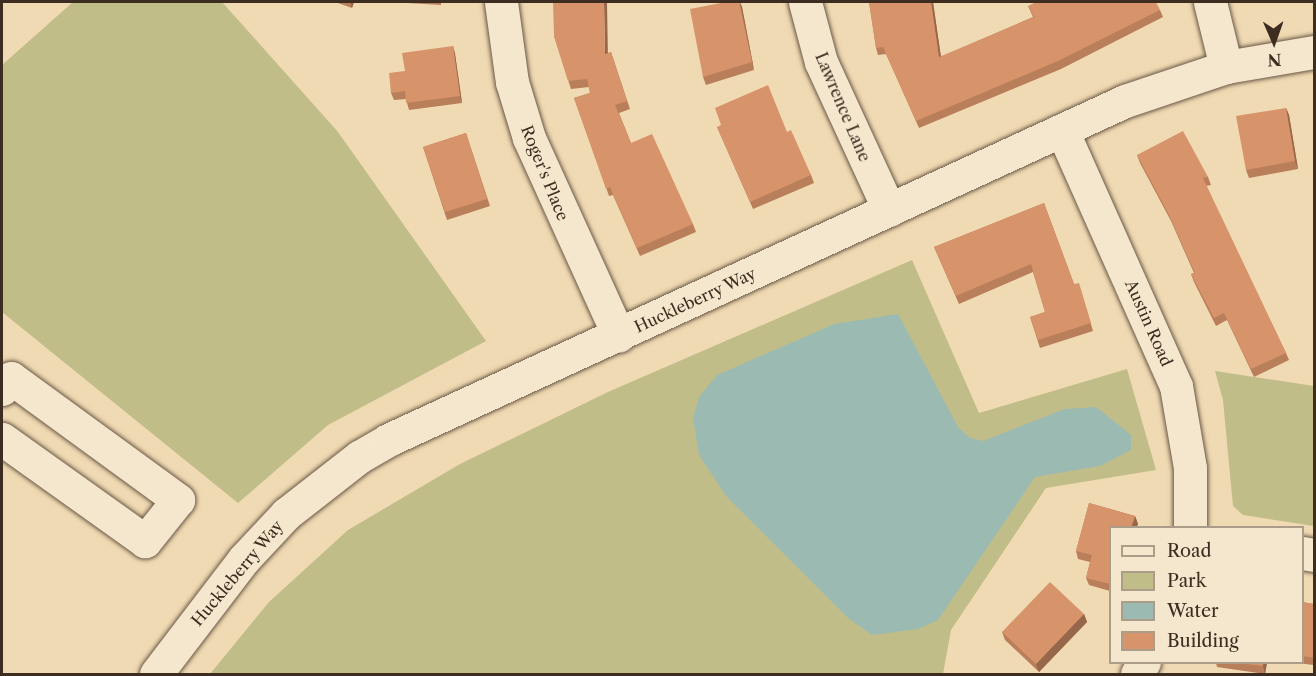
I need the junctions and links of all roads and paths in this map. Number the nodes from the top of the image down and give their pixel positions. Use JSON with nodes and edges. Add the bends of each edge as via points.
{"nodes":[{"id":1,"x":501,"y":2,"type":"edge"},
{"id":2,"x":805,"y":2,"type":"edge"},
{"id":3,"x":1210,"y":2,"type":"edge"},
{"id":4,"x":1314,"y":52,"type":"edge"},
{"id":5,"x":1226,"y":67,"type":"junction"},
{"id":6,"x":1062,"y":130,"type":"junction"},
{"id":7,"x":889,"y":210,"type":"junction"},
{"id":8,"x":619,"y":336,"type":"junction"},
{"id":9,"x":6,"y":383,"type":"edge"},
{"id":10,"x":2,"y":439,"type":"edge"},
{"id":11,"x":1190,"y":526,"type":"edge"},
{"id":12,"x":156,"y":675,"type":"edge"}],
"edges":[{"from":1,"to":8,"type":"street","name":"Roger's Place","via":[[512,82],[529,138]]},
{"from":2,"to":7,"type":"street","name":"Lawrence Lane","via":[[821,62]]},
{"from":3,"to":5,"type":"street"},
{"from":4,"to":5,"type":"street","name":"Huckleberry Way"},
{"from":5,"to":6,"type":"street","name":"Huckleberry Way","via":[[1171,82]]},
{"from":6,"to":7,"type":"street","name":"Huckleberry Way"},
{"from":6,"to":11,"type":"street","name":"Austin Road","via":[[1176,386],[1190,468]]},
{"from":7,"to":8,"type":"street","name":"Huckleberry Way"},
{"from":8,"to":12,"type":"street","name":"Huckleberry Way","via":[[419,425],[350,464],[266,535]]},
{"from":9,"to":10,"type":"street","via":[[178,500],[145,541]]}]}
